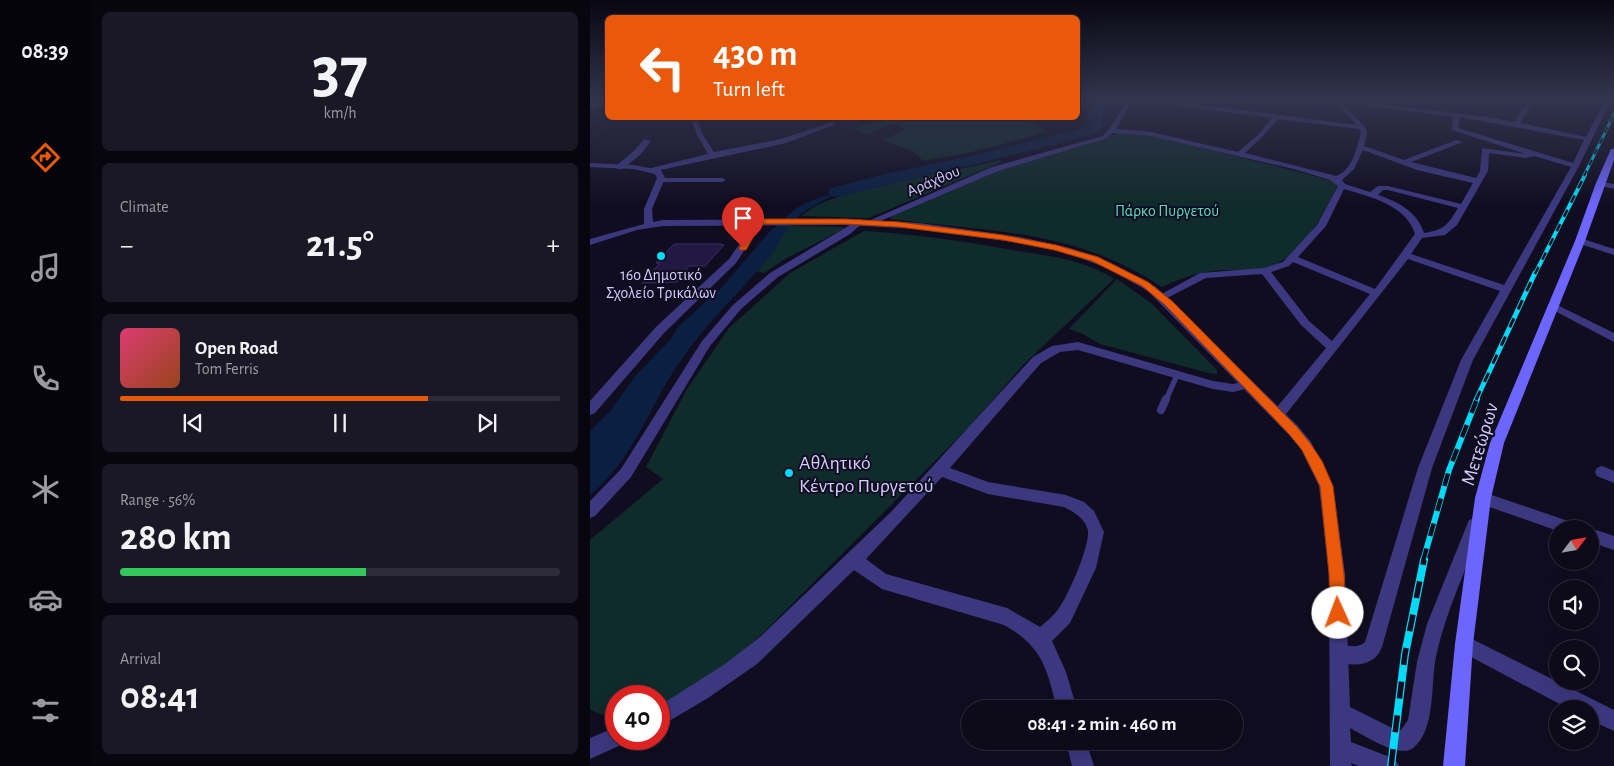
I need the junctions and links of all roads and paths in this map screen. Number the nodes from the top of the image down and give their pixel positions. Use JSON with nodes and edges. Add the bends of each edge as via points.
{"nodes":[{"id":1,"x":700,"y":134,"type":"edge"},
{"id":2,"x":803,"y":134,"type":"edge"},
{"id":3,"x":1108,"y":134,"type":"edge"},
{"id":4,"x":1149,"y":134,"type":"edge"},
{"id":5,"x":1262,"y":134,"type":"edge"},
{"id":6,"x":1364,"y":134,"type":"edge"},
{"id":7,"x":1470,"y":134,"type":"edge"},
{"id":8,"x":1563,"y":134,"type":"edge"},
{"id":9,"x":1591,"y":134,"type":"edge"},
{"id":10,"x":1588,"y":139,"type":"junction"},
{"id":11,"x":647,"y":140,"type":"dead end"},
{"id":12,"x":1460,"y":142,"type":"dead end"},
{"id":13,"x":1360,"y":147,"type":"junction"},
{"id":14,"x":1536,"y":153,"type":"junction"},
{"id":15,"x":712,"y":155,"type":"junction"},
{"id":16,"x":1238,"y":155,"type":"junction"},
{"id":17,"x":1612,"y":159,"type":"edge"},
{"id":18,"x":1402,"y":163,"type":"junction"},
{"id":19,"x":590,"y":165,"type":"edge"},
{"id":20,"x":620,"y":166,"type":"junction"},
{"id":21,"x":1576,"y":166,"type":"junction"},
{"id":22,"x":654,"y":170,"type":"junction"},
{"id":23,"x":1392,"y":177,"type":"dead end"},
{"id":24,"x":661,"y":180,"type":"junction"},
{"id":25,"x":722,"y":180,"type":"dead end"},
{"id":26,"x":1477,"y":181,"type":"junction"},
{"id":27,"x":1339,"y":183,"type":"junction"},
{"id":28,"x":1600,"y":183,"type":"junction"},
{"id":29,"x":1614,"y":187,"type":"edge"},
{"id":30,"x":1388,"y":188,"type":"junction"},
{"id":31,"x":1372,"y":195,"type":"junction"},
{"id":32,"x":1463,"y":207,"type":"junction"},
{"id":33,"x":763,"y":222,"type":"junction"},
{"id":34,"x":865,"y":222,"type":"junction"},
{"id":35,"x":649,"y":224,"type":"junction"},
{"id":36,"x":1419,"y":236,"type":"junction"},
{"id":37,"x":1580,"y":241,"type":"junction"},
{"id":38,"x":590,"y":242,"type":"edge"},
{"id":39,"x":1614,"y":252,"type":"edge"},
{"id":40,"x":1406,"y":255,"type":"junction"},
{"id":41,"x":1293,"y":258,"type":"junction"},
{"id":42,"x":1265,"y":271,"type":"junction"},
{"id":43,"x":1506,"y":290,"type":"junction"},
{"id":44,"x":1376,"y":293,"type":"junction"},
{"id":45,"x":1162,"y":297,"type":"junction"},
{"id":46,"x":1553,"y":306,"type":"junction"},
{"id":47,"x":1614,"y":338,"type":"edge"},
{"id":48,"x":1332,"y":347,"type":"junction"},
{"id":49,"x":1177,"y":375,"type":"junction"},
{"id":50,"x":1249,"y":384,"type":"junction"},
{"id":51,"x":590,"y":410,"type":"edge"},
{"id":52,"x":1161,"y":410,"type":"dead end"},
{"id":53,"x":1278,"y":415,"type":"junction"},
{"id":54,"x":941,"y":470,"type":"junction"},
{"id":55,"x":1482,"y":504,"type":"junction"},
{"id":56,"x":590,"y":511,"type":"edge"},
{"id":57,"x":1549,"y":523,"type":"edge"},
{"id":58,"x":1599,"y":538,"type":"edge"},
{"id":59,"x":1614,"y":544,"type":"edge"},
{"id":60,"x":856,"y":560,"type":"junction"},
{"id":61,"x":1040,"y":640,"type":"junction"},
{"id":62,"x":1464,"y":644,"type":"junction"},
{"id":63,"x":1340,"y":653,"type":"junction"},
{"id":64,"x":1065,"y":700,"type":"edge"},
{"id":65,"x":1573,"y":700,"type":"edge"},
{"id":66,"x":670,"y":710,"type":"edge"},
{"id":67,"x":1341,"y":713,"type":"junction"},
{"id":68,"x":1599,"y":714,"type":"edge"},
{"id":69,"x":1614,"y":721,"type":"edge"},
{"id":70,"x":605,"y":743,"type":"edge"},
{"id":71,"x":590,"y":749,"type":"edge"},
{"id":72,"x":1079,"y":750,"type":"edge"},
{"id":73,"x":1341,"y":758,"type":"edge"},
{"id":74,"x":1083,"y":766,"type":"edge"},
{"id":75,"x":1388,"y":766,"type":"edge"},
{"id":76,"x":1454,"y":766,"type":"edge"}],
"edges":[{"from":1,"to":15,"type":"street"},
{"from":2,"to":15,"type":"street"},
{"from":3,"to":34,"type":"street","name":"Αράχθου","via":[[995,169]]},
{"from":4,"to":16,"type":"street"},
{"from":5,"to":16,"type":"street"},
{"from":6,"to":13,"type":"street"},
{"from":7,"to":14,"type":"street"},
{"from":8,"to":10,"type":"street"},
{"from":9,"to":10,"type":"street"},
{"from":10,"to":21,"type":"street"},
{"from":11,"to":20,"type":"street"},
{"from":12,"to":18,"type":"street"},
{"from":13,"to":18,"type":"street"},
{"from":13,"to":27,"type":"street","via":[[1349,171]]},
{"from":14,"to":21,"type":"street"},
{"from":14,"to":26,"type":"street","via":[[1526,156],[1485,150],[1484,171]]},
{"from":15,"to":22,"type":"street"},
{"from":16,"to":27,"type":"street","via":[[1296,167]]},
{"from":17,"to":28,"type":"main road","name":"Μετεώρων"},
{"from":18,"to":26,"type":"street"},
{"from":19,"to":20,"type":"street"},
{"from":20,"to":22,"type":"street"},
{"from":21,"to":43,"type":"street"},
{"from":22,"to":24,"type":"street"},
{"from":23,"to":30,"type":"street"},
{"from":24,"to":25,"type":"street"},
{"from":24,"to":35,"type":"street","via":[[648,208]]},
{"from":26,"to":32,"type":"street"},
{"from":27,"to":31,"type":"street"},
{"from":27,"to":41,"type":"street","via":[[1334,204],[1321,226]]},
{"from":28,"to":29,"type":"street"},
{"from":28,"to":37,"type":"main road","name":"Μετεώρων"},
{"from":30,"to":31,"type":"street","via":[[1381,188]]},
{"from":30,"to":32,"type":"street"},
{"from":31,"to":36,"type":"street","via":[[1405,211],[1417,224]]},
{"from":32,"to":36,"type":"street","via":[[1445,232]]},
{"from":33,"to":34,"type":"street"},
{"from":33,"to":35,"type":"street"},
{"from":33,"to":51,"type":"street","via":[[733,261],[660,330]]},
{"from":34,"to":45,"type":"street","via":[[968,232],[1067,250],[1126,273]]},
{"from":34,"to":56,"type":"street","via":[[774,275],[738,307],[706,344],[626,473]]},
{"from":35,"to":38,"type":"street"},
{"from":36,"to":40,"type":"street"},
{"from":37,"to":39,"type":"street"},
{"from":37,"to":46,"type":"main road","name":"Μετεώρων"},
{"from":40,"to":43,"type":"street"},
{"from":40,"to":44,"type":"street"},
{"from":41,"to":42,"type":"street"},
{"from":41,"to":44,"type":"street"},
{"from":42,"to":45,"type":"street","via":[[1204,275]]},
{"from":42,"to":48,"type":"street","via":[[1305,322]]},
{"from":43,"to":63,"type":"street","via":[[1467,360],[1437,434],[1373,647],[1361,656]]},
{"from":44,"to":48,"type":"street"},
{"from":45,"to":50,"type":"street"},
{"from":46,"to":47,"type":"street"},
{"from":46,"to":55,"type":"main road","name":"Μετεώρων","via":[[1497,443]]},
{"from":48,"to":53,"type":"street"},
{"from":49,"to":50,"type":"street","via":[[1233,388]]},
{"from":49,"to":52,"type":"lane"},
{"from":49,"to":54,"type":"street","via":[[1078,346],[1047,353],[1037,360]]},
{"from":50,"to":53,"type":"street"},
{"from":53,"to":63,"type":"street","via":[[1306,446],[1326,486],[1337,574]]},
{"from":54,"to":60,"type":"street"},
{"from":54,"to":61,"type":"street","via":[[988,488],[1066,501],[1079,506],[1089,516],[1096,532],[1088,568],[1064,617]]},
{"from":55,"to":57,"type":"street"},
{"from":55,"to":62,"type":"main road","name":"Μετεώρων"},
{"from":55,"to":67,"type":"street","via":[[1436,624],[1426,662],[1418,724],[1406,741],[1394,740]]},
{"from":58,"to":59,"type":"street"},
{"from":60,"to":61,"type":"street","via":[[882,581],[1006,617],[1025,626]]},
{"from":60,"to":66,"type":"street","via":[[743,663]]},
{"from":61,"to":64,"type":"street","via":[[1053,664]]},
{"from":62,"to":65,"type":"street"},
{"from":62,"to":76,"type":"main road","name":"Μετεώρων"},
{"from":63,"to":67,"type":"street"},
{"from":67,"to":73,"type":"street"},
{"from":68,"to":69,"type":"street"},
{"from":70,"to":71,"type":"street"},
{"from":72,"to":74,"type":"street"},
{"from":73,"to":75,"type":"street"}]}
